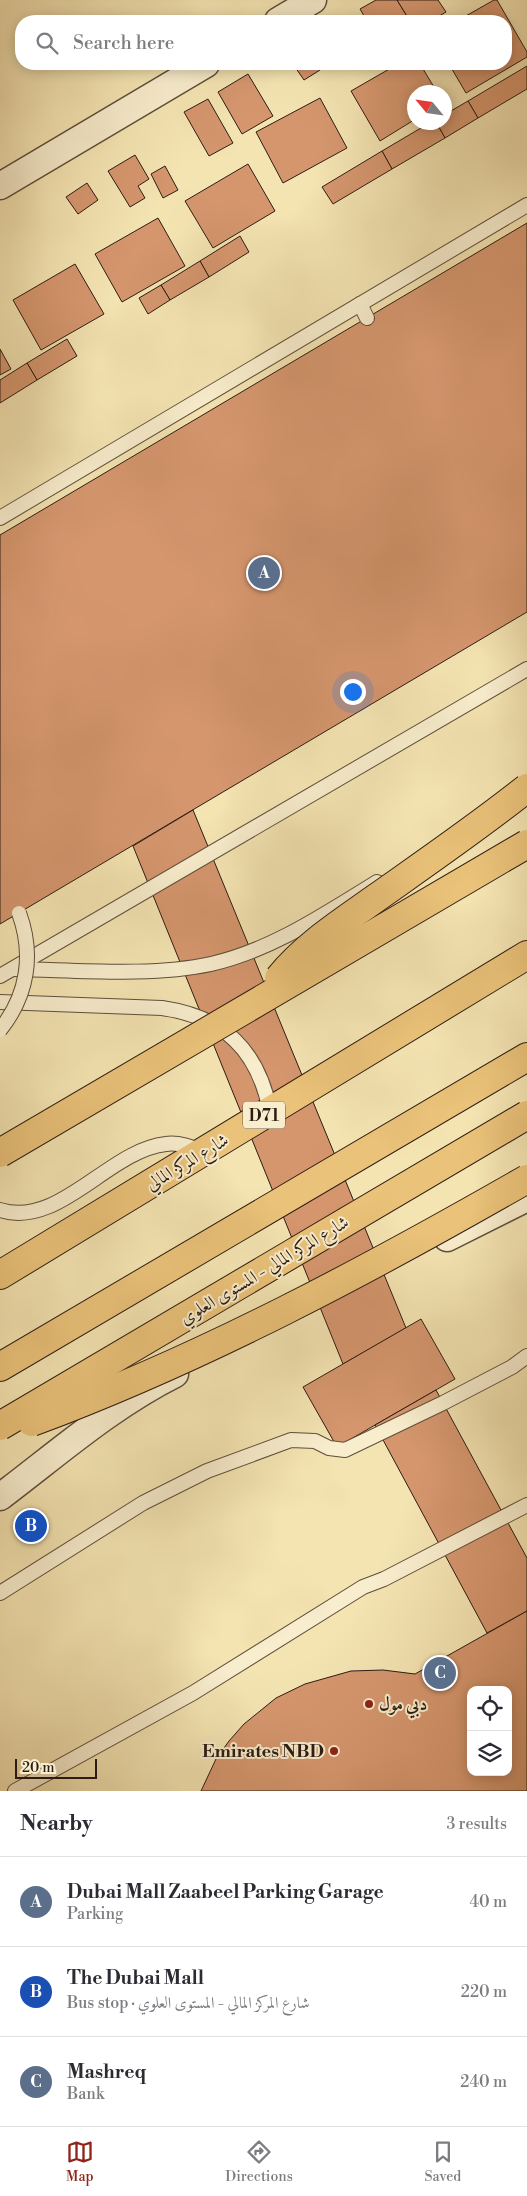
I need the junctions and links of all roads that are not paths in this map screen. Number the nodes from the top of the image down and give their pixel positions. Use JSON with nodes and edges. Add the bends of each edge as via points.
{"nodes":[{"id":1,"x":313,"y":0,"type":"edge"},
{"id":2,"x":288,"y":15,"type":"edge"},
{"id":3,"x":196,"y":70,"type":"edge"},
{"id":4,"x":0,"y":186,"type":"edge"},
{"id":5,"x":527,"y":204,"type":"edge"},
{"id":6,"x":360,"y":304,"type":"junction"},
{"id":7,"x":367,"y":318,"type":"dead end"},
{"id":8,"x":0,"y":518,"type":"edge"},
{"id":9,"x":527,"y":669,"type":"edge"},
{"id":10,"x":527,"y":789,"type":"edge"},
{"id":11,"x":527,"y":844,"type":"edge"},
{"id":12,"x":19,"y":913,"type":"dead end"},
{"id":13,"x":527,"y":955,"type":"edge"},
{"id":14,"x":14,"y":969,"type":"junction"},
{"id":15,"x":0,"y":976,"type":"edge"},
{"id":16,"x":260,"y":1000,"type":"junction"},
{"id":17,"x":0,"y":1002,"type":"edge"},
{"id":18,"x":0,"y":1030,"type":"edge"},
{"id":19,"x":527,"y":1057,"type":"edge"},
{"id":20,"x":270,"y":1111,"type":"junction"},
{"id":21,"x":527,"y":1115,"type":"edge"},
{"id":22,"x":204,"y":1152,"type":"junction"},
{"id":23,"x":0,"y":1153,"type":"edge"},
{"id":24,"x":527,"y":1179,"type":"edge"},
{"id":25,"x":527,"y":1198,"type":"edge"},
{"id":26,"x":0,"y":1210,"type":"edge"},
{"id":27,"x":0,"y":1274,"type":"edge"},
{"id":28,"x":527,"y":1356,"type":"edge"},
{"id":29,"x":0,"y":1367,"type":"edge"},
{"id":30,"x":0,"y":1426,"type":"edge"},
{"id":31,"x":0,"y":1432,"type":"edge"},
{"id":32,"x":0,"y":1497,"type":"edge"},
{"id":33,"x":527,"y":1505,"type":"edge"},
{"id":34,"x":0,"y":1593,"type":"edge"},
{"id":35,"x":15,"y":1791,"type":"edge"}],
"edges":[{"from":1,"to":2,"type":"street"},
{"from":3,"to":4,"type":"street"},
{"from":5,"to":6,"type":"lane"},
{"from":6,"to":7,"type":"lane"},
{"from":6,"to":8,"type":"lane"},
{"from":9,"to":14,"type":"lane"},
{"from":10,"to":14,"type":"lane","via":[[320,917],[238,956],[194,967],[159,971]]},
{"from":10,"to":16,"type":"main road","bridge":true,"via":[[338,924],[284,972]]},
{"from":11,"to":16,"type":"main road","bridge":true},
{"from":12,"to":18,"type":"lane","bridge":true,"via":[[27,943],[26,975],[17,1005]]},
{"from":13,"to":20,"type":"main road","name":"شارع المركز المالي","number":"D71"},
{"from":14,"to":15,"type":"lane"},
{"from":16,"to":23,"type":"main road","bridge":true},
{"from":17,"to":20,"type":"lane","via":[[162,1008],[202,1017],[235,1040],[248,1055],[259,1072]]},
{"from":19,"to":29,"type":"main road"},
{"from":20,"to":22,"type":"main road","name":"شارع المركز المالي","number":"D71"},
{"from":21,"to":30,"type":"main road","name":"شارع المركز المالي - المستوى العلوي","bridge":true},
{"from":22,"to":26,"type":"lane","via":[[168,1143],[150,1147],[50,1206],[30,1213]]},
{"from":22,"to":27,"type":"main road","name":"شارع المركز المالي","number":"D71"},
{"from":24,"to":31,"type":"main road","bridge":true,"via":[[370,1266],[171,1364],[76,1406]]},
{"from":25,"to":32,"type":"street","via":[[166,1378],[91,1426]]},
{"from":28,"to":34,"type":"lane","via":[[452,1399],[345,1450],[329,1448],[315,1441],[291,1440],[207,1471],[143,1503]]},
{"from":33,"to":35,"type":"lane","via":[[363,1587],[193,1693]]}]}
